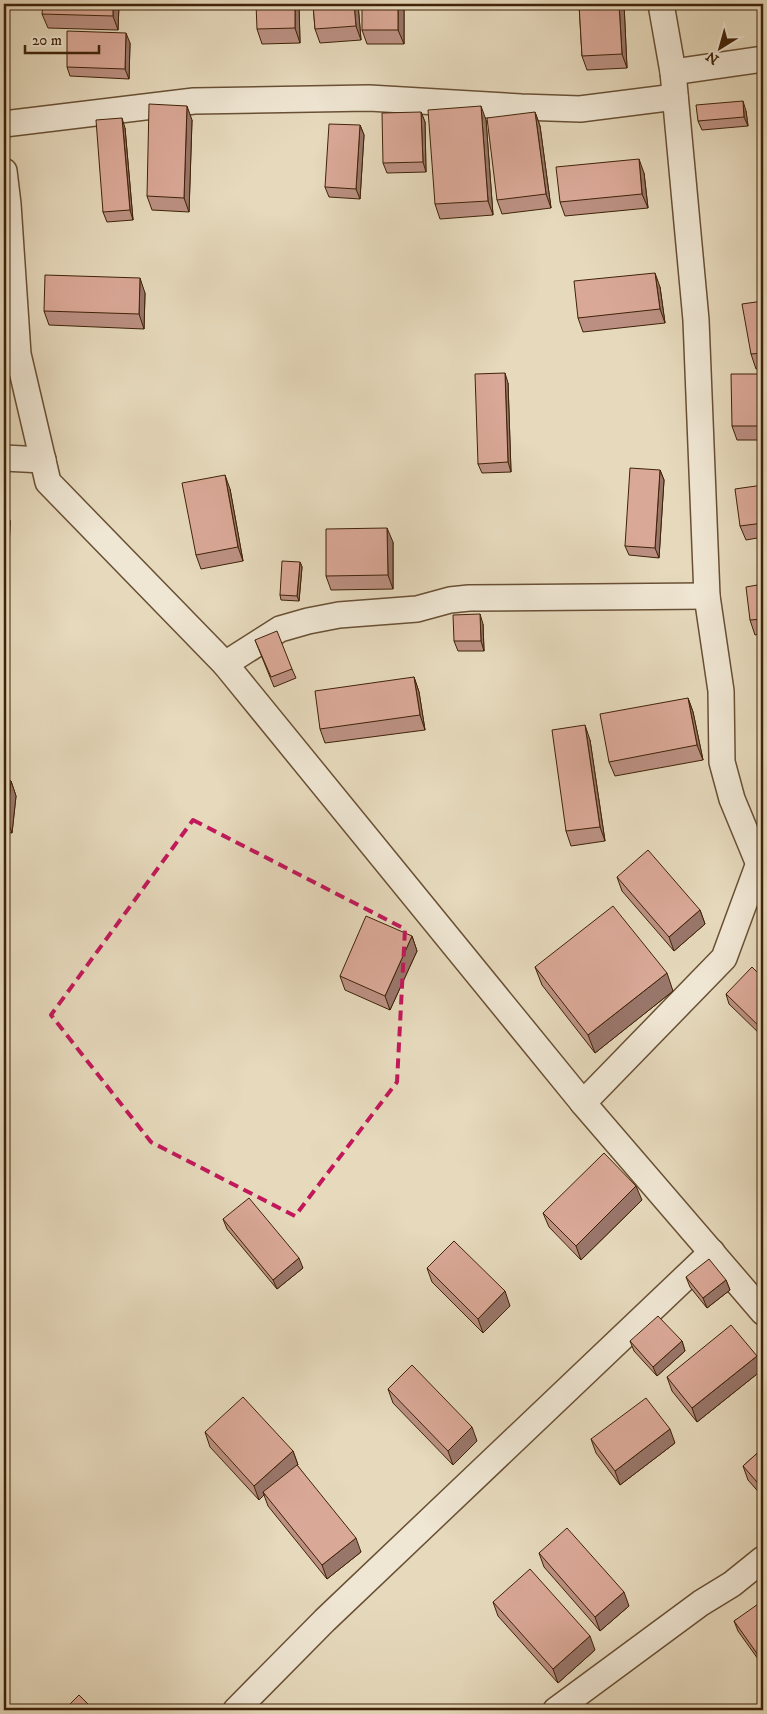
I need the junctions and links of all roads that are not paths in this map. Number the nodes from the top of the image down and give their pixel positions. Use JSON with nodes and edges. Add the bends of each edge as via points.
{"nodes":[{"id":1,"x":661,"y":4,"type":"edge"},
{"id":2,"x":763,"y":59,"type":"edge"},
{"id":3,"x":673,"y":72,"type":"junction"},
{"id":4,"x":675,"y":97,"type":"junction"},
{"id":5,"x":4,"y":124,"type":"edge"},
{"id":6,"x":4,"y":171,"type":"edge"},
{"id":7,"x":4,"y":458,"type":"edge"},
{"id":8,"x":43,"y":460,"type":"junction"},
{"id":9,"x":707,"y":596,"type":"junction"},
{"id":10,"x":225,"y":664,"type":"junction"},
{"id":11,"x":761,"y":857,"type":"edge"},
{"id":12,"x":583,"y":1103,"type":"junction"},
{"id":13,"x":712,"y":1252,"type":"junction"},
{"id":14,"x":763,"y":1312,"type":"edge"},
{"id":15,"x":763,"y":1559,"type":"edge"},
{"id":16,"x":236,"y":1710,"type":"edge"},
{"id":17,"x":556,"y":1710,"type":"edge"}],
"edges":[{"from":1,"to":3,"type":"street"},
{"from":2,"to":3,"type":"street"},
{"from":3,"to":4,"type":"street"},
{"from":4,"to":5,"type":"street","via":[[580,109],[369,98],[194,101]]},
{"from":4,"to":9,"type":"street","via":[[696,320]]},
{"from":6,"to":8,"type":"street","via":[[18,354]]},
{"from":7,"to":8,"type":"street"},
{"from":8,"to":10,"type":"street","via":[[48,482]]},
{"from":9,"to":10,"type":"street","via":[[469,598],[417,609],[339,615],[280,629]]},
{"from":9,"to":11,"type":"street","via":[[721,691],[722,762],[732,799]]},
{"from":10,"to":12,"type":"street"},
{"from":11,"to":12,"type":"street","via":[[724,958]]},
{"from":12,"to":13,"type":"street"},
{"from":13,"to":14,"type":"street"},
{"from":13,"to":16,"type":"street","via":[[325,1620]]},
{"from":15,"to":17,"type":"street"}]}
